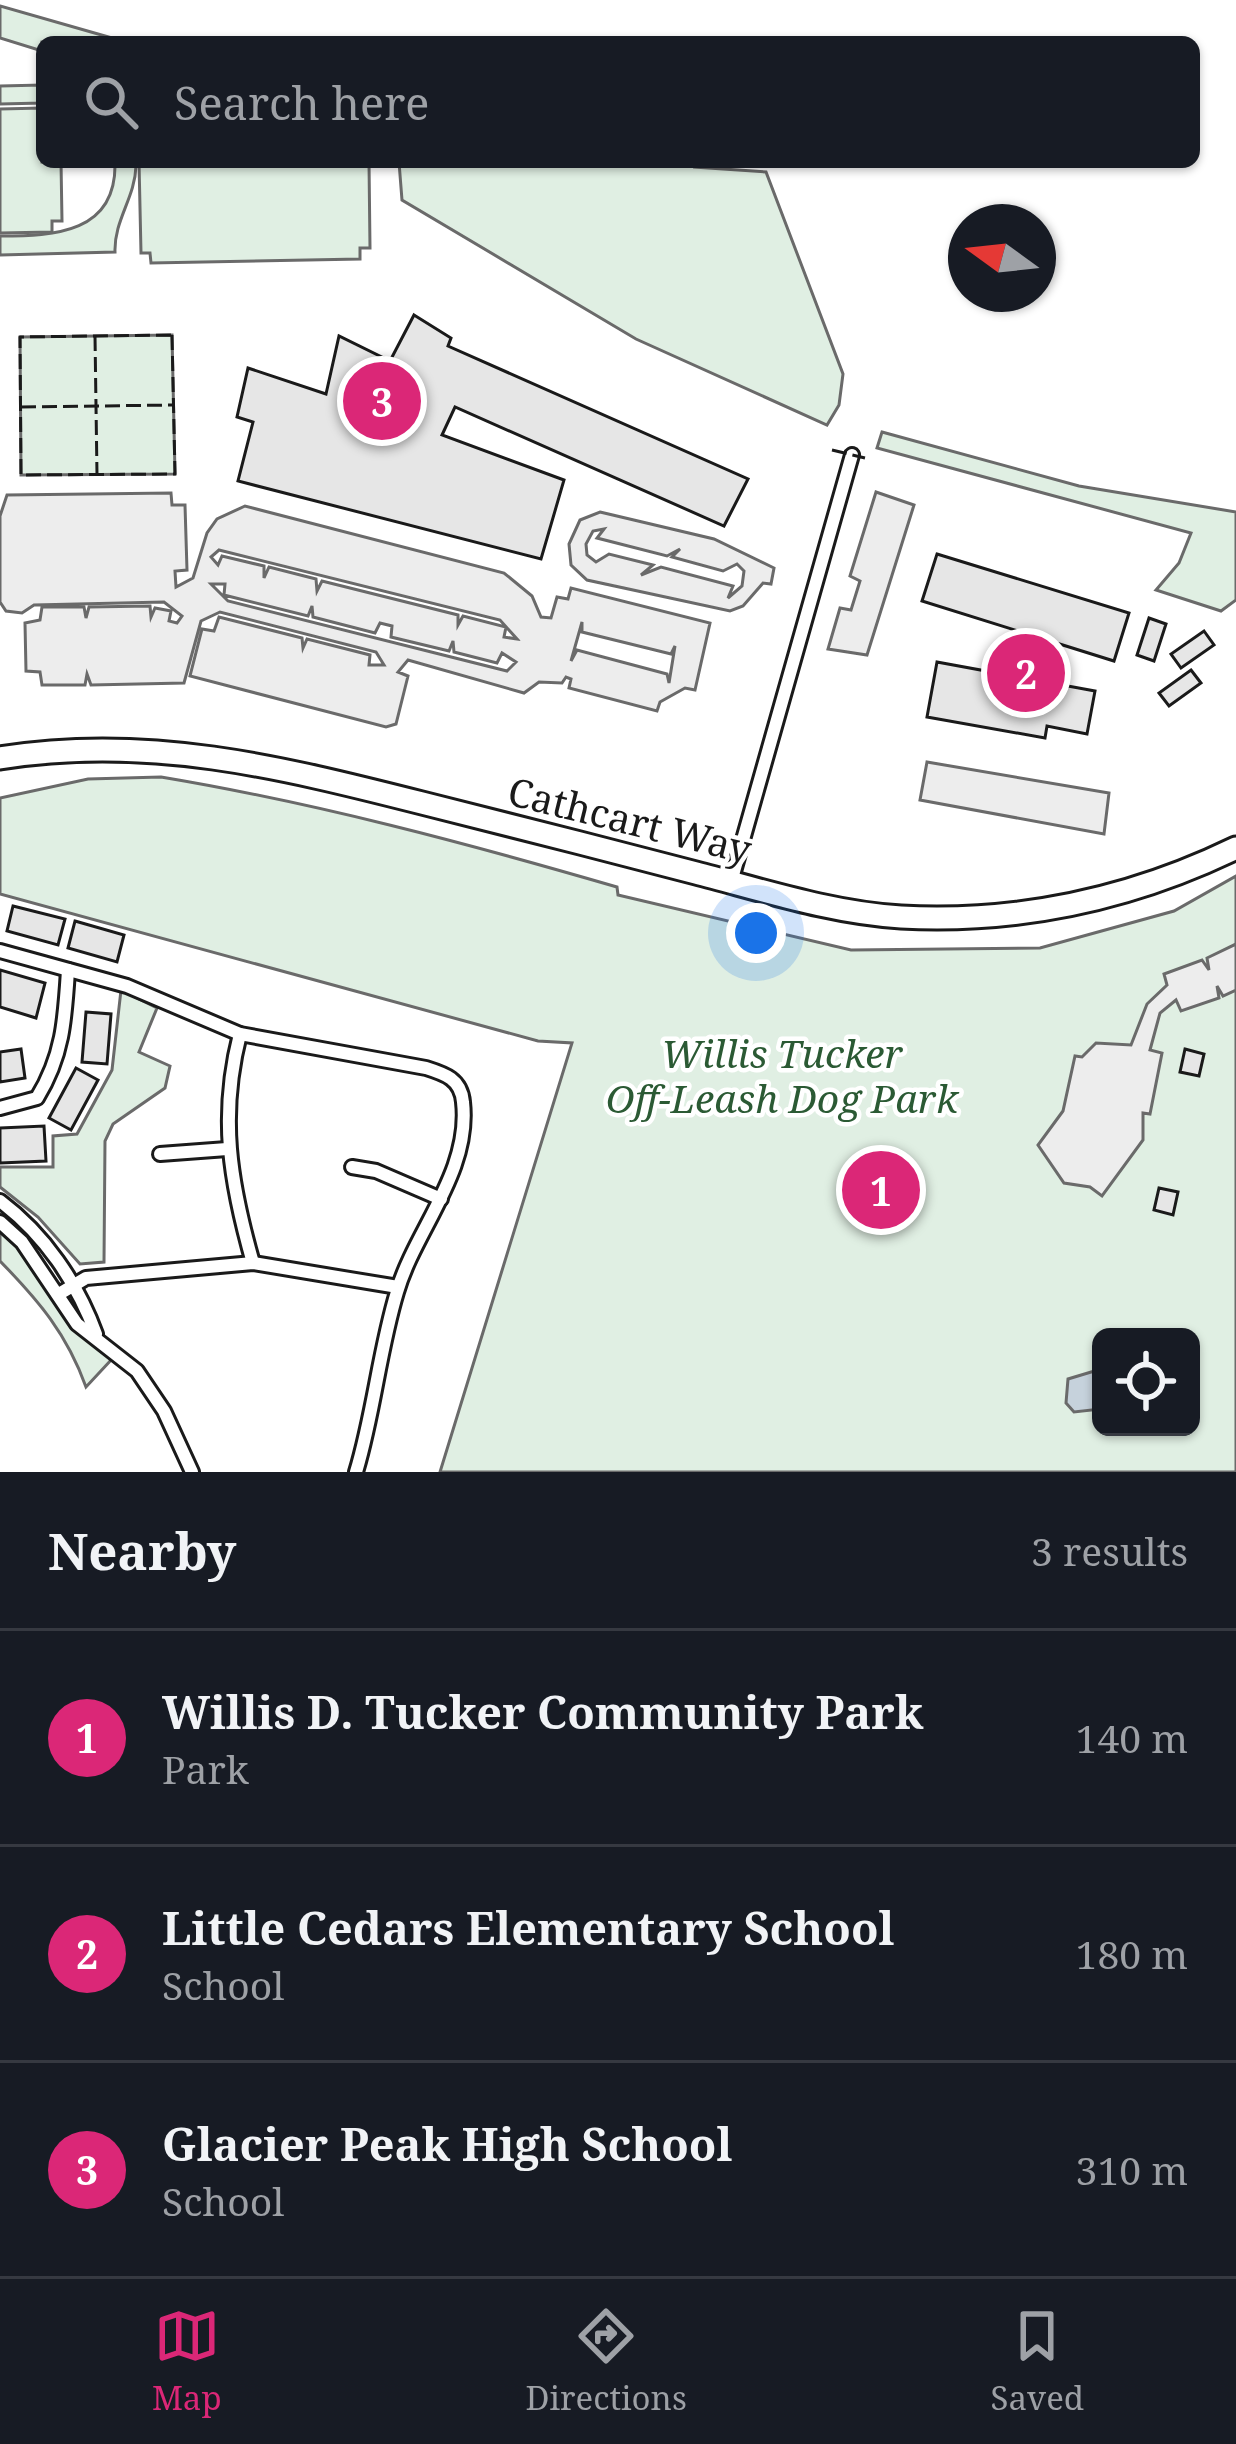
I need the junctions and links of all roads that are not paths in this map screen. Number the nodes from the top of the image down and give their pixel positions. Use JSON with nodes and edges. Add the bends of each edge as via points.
{"nodes":[{"id":1,"x":852,"y":455,"type":"dead end"},
{"id":2,"x":0,"y":758,"type":"edge"},
{"id":3,"x":1236,"y":848,"type":"edge"},
{"id":4,"x":730,"y":882,"type":"junction"},
{"id":5,"x":0,"y":952,"type":"edge"},
{"id":6,"x":68,"y":970,"type":"junction"},
{"id":7,"x":240,"y":1034,"type":"junction"},
{"id":8,"x":0,"y":1108,"type":"edge"},
{"id":9,"x":227,"y":1149,"type":"junction"},
{"id":10,"x":160,"y":1154,"type":"dead end"},
{"id":11,"x":352,"y":1167,"type":"dead end"},
{"id":12,"x":441,"y":1199,"type":"junction"},
{"id":13,"x":0,"y":1202,"type":"edge"},
{"id":14,"x":0,"y":1222,"type":"edge"},
{"id":15,"x":253,"y":1263,"type":"junction"},
{"id":16,"x":74,"y":1285,"type":"junction"},
{"id":17,"x":398,"y":1287,"type":"junction"},
{"id":18,"x":58,"y":1294,"type":"junction"},
{"id":19,"x":96,"y":1335,"type":"junction"},
{"id":20,"x":192,"y":1472,"type":"edge"},
{"id":21,"x":356,"y":1472,"type":"edge"}],
"edges":[{"from":1,"to":4,"type":"street"},
{"from":2,"to":4,"type":"main road","name":"Cathcart Way","via":[[110,747],[260,761]]},
{"from":3,"to":4,"type":"main road","name":"Cathcart Way","via":[[1152,884],[1065,907],[973,918],[896,917]]},
{"from":5,"to":6,"type":"street"},
{"from":6,"to":7,"type":"street"},
{"from":6,"to":8,"type":"street","via":[[52,1074],[37,1098]]},
{"from":7,"to":9,"type":"street","via":[[228,1081]]},
{"from":7,"to":12,"type":"street","via":[[448,1075],[464,1103]]},
{"from":9,"to":10,"type":"street"},
{"from":9,"to":15,"type":"street"},
{"from":11,"to":12,"type":"street"},
{"from":12,"to":17,"type":"street"},
{"from":13,"to":16,"type":"street","via":[[34,1229]]},
{"from":14,"to":18,"type":"street"},
{"from":15,"to":16,"type":"street"},
{"from":15,"to":17,"type":"street"},
{"from":16,"to":18,"type":"street"},
{"from":16,"to":19,"type":"street"},
{"from":17,"to":21,"type":"street"},
{"from":18,"to":19,"type":"street","via":[[76,1324]]},
{"from":19,"to":20,"type":"street","via":[[137,1371]]}]}
